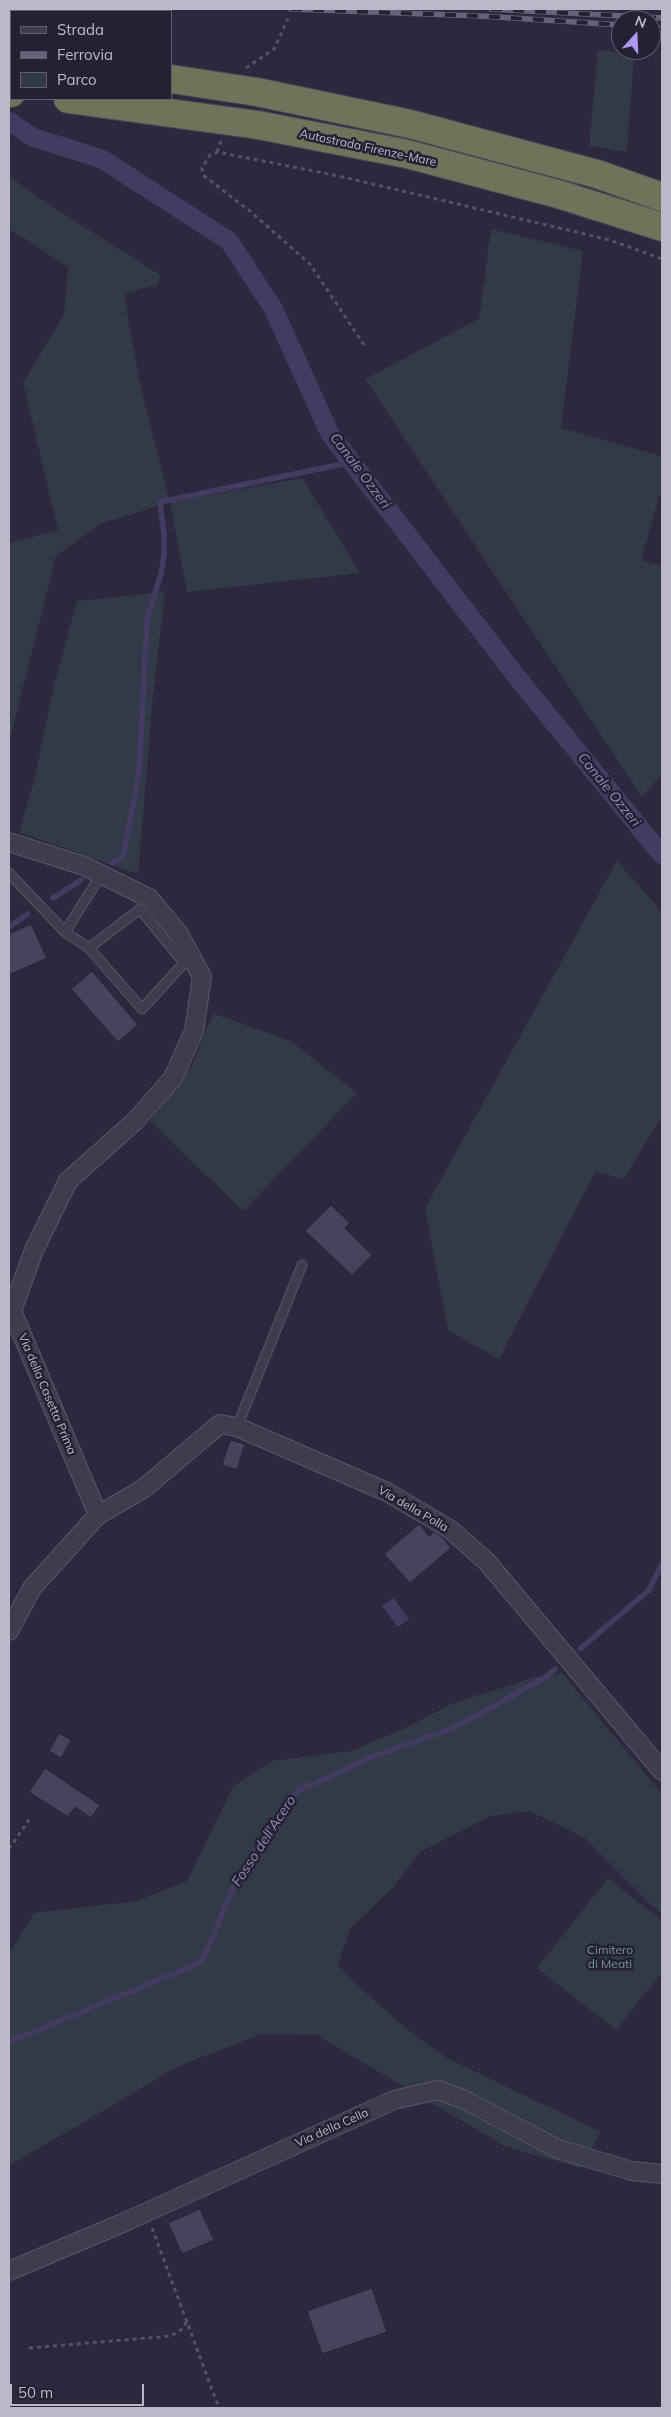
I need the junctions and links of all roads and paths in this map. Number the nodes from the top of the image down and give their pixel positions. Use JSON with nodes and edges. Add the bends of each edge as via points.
{"nodes":[{"id":1,"x":288,"y":19,"type":"dead end"},
{"id":2,"x":247,"y":66,"type":"dead end"},
{"id":3,"x":172,"y":79,"type":"edge"},
{"id":4,"x":78,"y":100,"type":"edge"},
{"id":5,"x":221,"y":140,"type":"dead end"},
{"id":6,"x":216,"y":152,"type":"junction"},
{"id":7,"x":662,"y":197,"type":"edge"},
{"id":8,"x":662,"y":226,"type":"edge"},
{"id":9,"x":662,"y":259,"type":"edge"},
{"id":10,"x":364,"y":344,"type":"dead end"},
{"id":11,"x":9,"y":842,"type":"edge"},
{"id":12,"x":9,"y":873,"type":"edge"},
{"id":13,"x":101,"y":875,"type":"junction"},
{"id":14,"x":65,"y":932,"type":"junction"},
{"id":15,"x":89,"y":948,"type":"junction"},
{"id":16,"x":302,"y":1265,"type":"dead end"},
{"id":17,"x":238,"y":1427,"type":"junction"},
{"id":18,"x":98,"y":1515,"type":"junction"},
{"id":19,"x":9,"y":1631,"type":"edge"},
{"id":20,"x":662,"y":1771,"type":"edge"},
{"id":21,"x":31,"y":1816,"type":"dead end"},
{"id":22,"x":9,"y":1850,"type":"edge"},
{"id":23,"x":662,"y":2174,"type":"edge"},
{"id":24,"x":146,"y":2212,"type":"junction"},
{"id":25,"x":9,"y":2271,"type":"edge"},
{"id":26,"x":187,"y":2321,"type":"junction"},
{"id":27,"x":29,"y":2348,"type":"dead end"},
{"id":28,"x":219,"y":2408,"type":"edge"}],
"edges":[{"from":1,"to":2,"type":"path","via":[[274,49]]},
{"from":3,"to":7,"type":"highway","via":[[257,92],[410,124],[597,174]]},
{"from":4,"to":8,"type":"highway","name":"Autostrada Firenze-Mare","via":[[258,125],[406,154],[558,194]]},
{"from":5,"to":6,"type":"path"},
{"from":6,"to":9,"type":"path","via":[[339,176],[610,240]]},
{"from":6,"to":10,"type":"path","via":[[204,161],[203,175],[310,264]]},
{"from":11,"to":13,"type":"street","name":"Via della Casetta Prima","via":[[84,866]]},
{"from":12,"to":14,"type":"lane"},
{"from":13,"to":14,"type":"lane"},
{"from":13,"to":18,"type":"street","name":"Via della Casetta Prima","via":[[149,898],[179,934],[202,977],[194,1031],[174,1078],[135,1121],[68,1181],[34,1250],[12,1310]]},
{"from":14,"to":15,"type":"lane"},
{"from":15,"to":15,"type":"lane","via":[[140,909],[184,963],[142,1009]]},
{"from":16,"to":17,"type":"lane"},
{"from":17,"to":18,"type":"street","name":"Via della Polla","via":[[220,1424],[143,1489]]},
{"from":17,"to":20,"type":"street","name":"Via della Polla","via":[[388,1492],[451,1530],[487,1562]]},
{"from":18,"to":19,"type":"street","name":"Via della Polla","via":[[32,1588]]},
{"from":21,"to":22,"type":"path"},
{"from":23,"to":24,"type":"street","name":"Via della Cella","via":[[632,2171],[558,2148],[463,2099],[438,2090],[394,2100]]},
{"from":24,"to":25,"type":"street","name":"Via della Cella"},
{"from":24,"to":26,"type":"path"},
{"from":26,"to":27,"type":"path","via":[[171,2336]]},
{"from":26,"to":28,"type":"path"}]}
